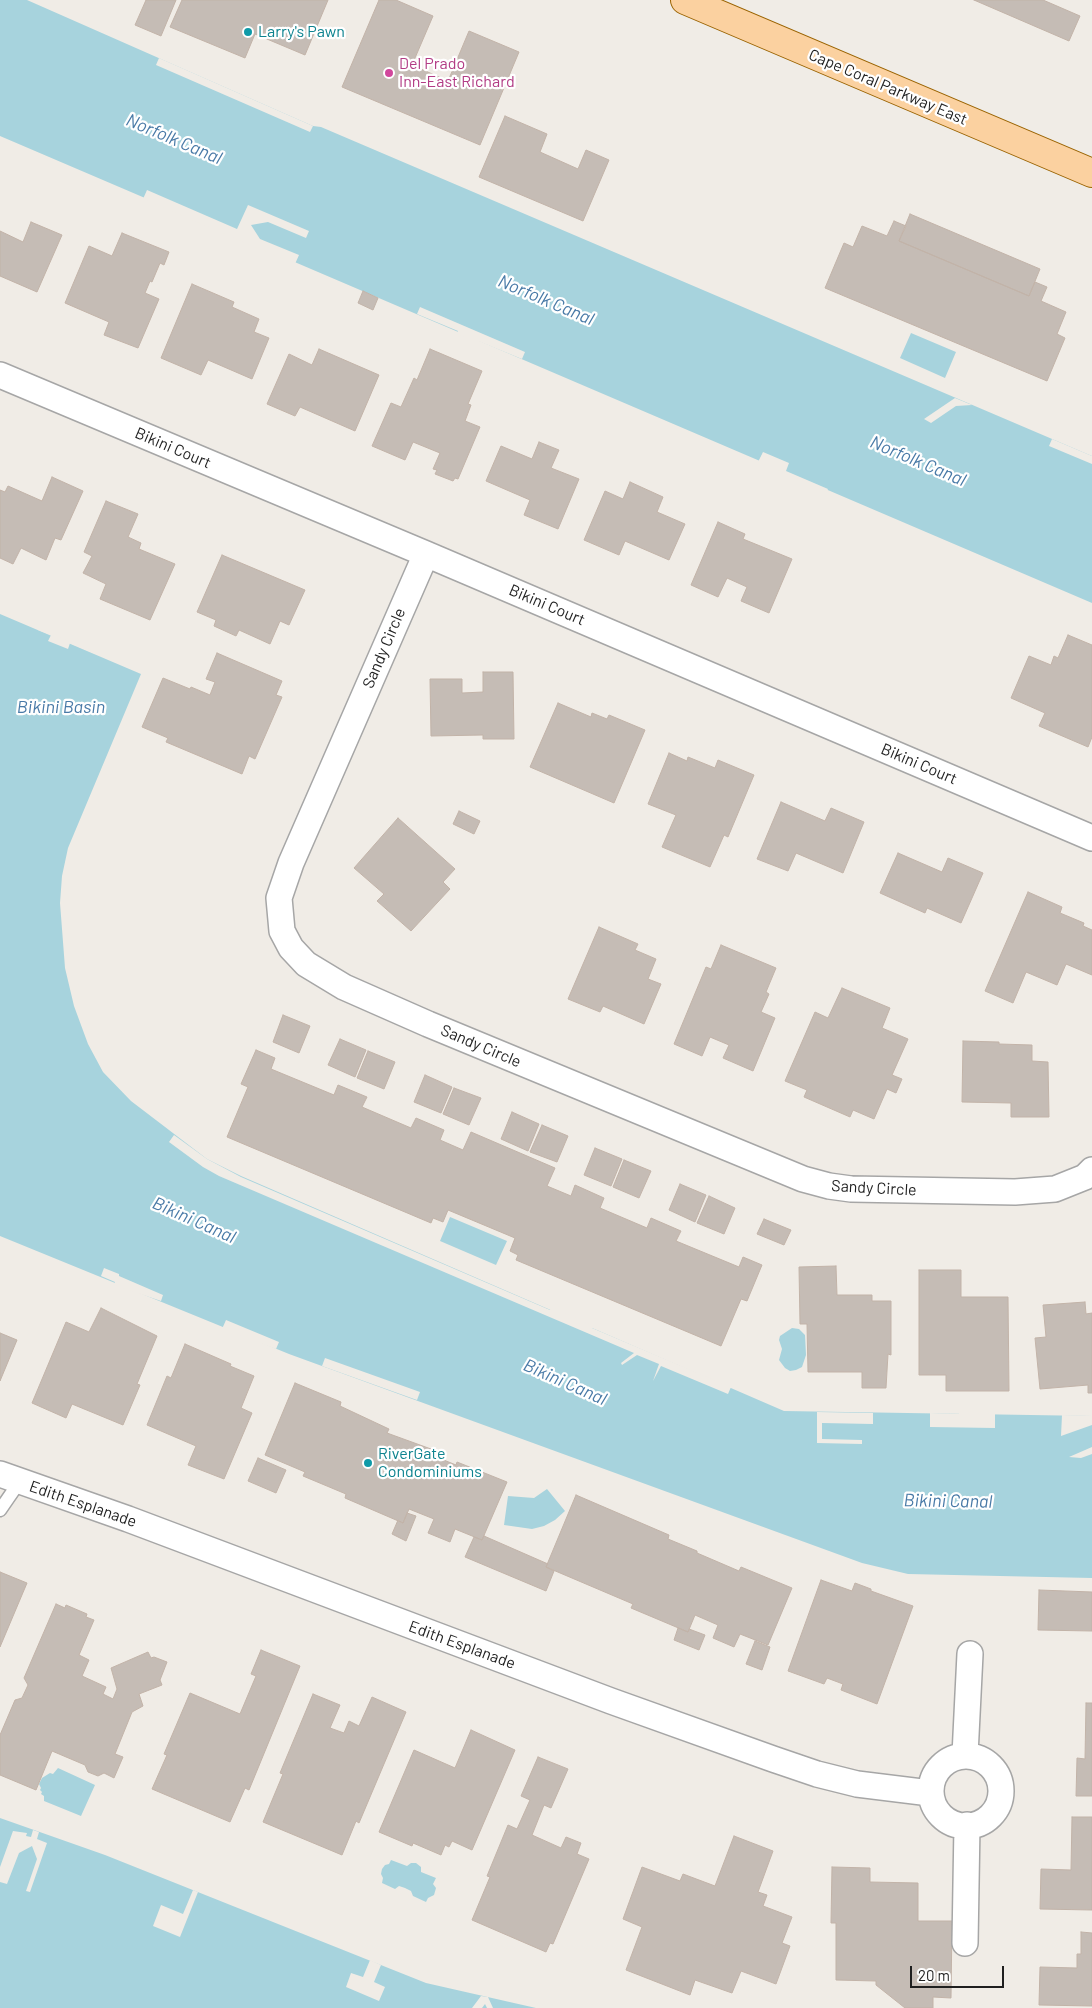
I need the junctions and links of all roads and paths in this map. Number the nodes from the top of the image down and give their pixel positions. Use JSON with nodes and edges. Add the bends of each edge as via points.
{"nodes":[{"id":1,"x":685,"y":0,"type":"edge"},
{"id":2,"x":1092,"y":173,"type":"edge"},
{"id":3,"x":0,"y":375,"type":"edge"},
{"id":4,"x":426,"y":554,"type":"junction"},
{"id":5,"x":1092,"y":838,"type":"edge"},
{"id":6,"x":1090,"y":1179,"type":"edge"},
{"id":7,"x":10,"y":1478,"type":"edge"},
{"id":8,"x":0,"y":1510,"type":"edge"},
{"id":9,"x":970,"y":1654,"type":"dead end"},
{"id":10,"x":965,"y":1755,"type":"junction"},
{"id":11,"x":930,"y":1793,"type":"junction"},
{"id":12,"x":967,"y":1825,"type":"junction"},
{"id":13,"x":965,"y":1943,"type":"dead end"}],
"edges":[{"from":1,"to":2,"type":"main road","name":"Cape Coral Parkway East"},
{"from":3,"to":4,"type":"street","name":"Bikini Court"},
{"from":4,"to":5,"type":"street","name":"Bikini Court"},
{"from":4,"to":6,"type":"street","name":"Sandy Circle","via":[[278,898],[282,931],[291,948],[306,964],[344,987],[420,1020],[803,1179],[851,1189],[1015,1192],[1055,1189]]},
{"from":7,"to":8,"type":"lane"},
{"from":7,"to":11,"type":"street","name":"Edith Esplanade","via":[[773,1759],[857,1784]]},
{"from":9,"to":10,"type":"street"},
{"from":10,"to":11,"type":"street","via":[[948,1759],[936,1772]]},
{"from":10,"to":12,"type":"street","via":[[982,1758],[996,1770],[1002,1786],[1000,1803],[991,1817],[976,1825]]},
{"from":11,"to":12,"type":"street","via":[[933,1805],[944,1818]]},
{"from":12,"to":13,"type":"street"}]}
